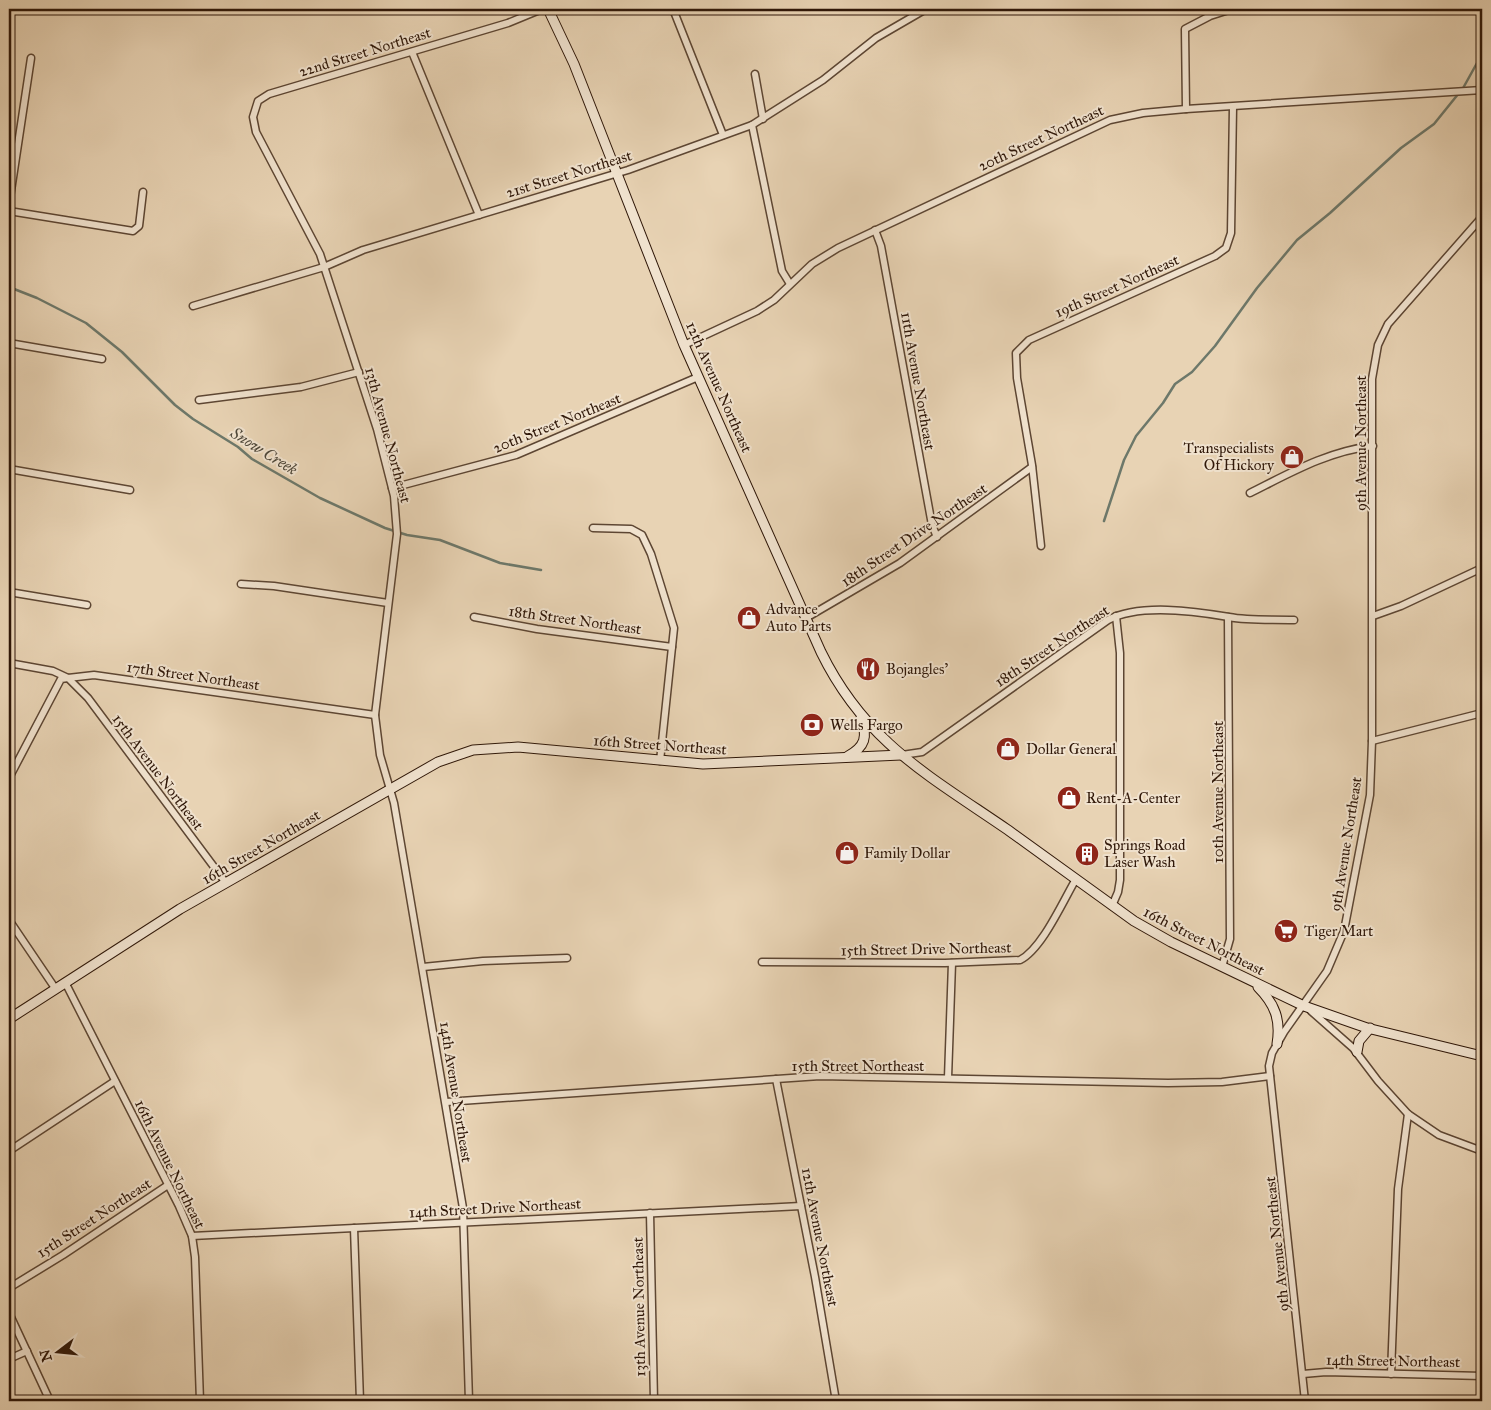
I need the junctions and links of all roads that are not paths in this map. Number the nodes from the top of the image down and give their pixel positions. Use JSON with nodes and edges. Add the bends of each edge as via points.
{"nodes":[{"id":1,"x":542,"y":9,"type":"edge"},
{"id":2,"x":548,"y":9,"type":"edge"},
{"id":3,"x":673,"y":9,"type":"edge"},
{"id":4,"x":926,"y":9,"type":"edge"},
{"id":5,"x":1232,"y":9,"type":"edge"},
{"id":6,"x":412,"y":52,"type":"junction"},
{"id":7,"x":31,"y":58,"type":"dead end"},
{"id":8,"x":755,"y":74,"type":"dead end"},
{"id":9,"x":1482,"y":90,"type":"edge"},
{"id":10,"x":256,"y":106,"type":"joint"},
{"id":11,"x":1233,"y":107,"type":"junction"},
{"id":12,"x":1186,"y":109,"type":"junction"},
{"id":13,"x":763,"y":119,"type":"junction"},
{"id":14,"x":752,"y":125,"type":"junction"},
{"id":15,"x":723,"y":135,"type":"junction"},
{"id":16,"x":617,"y":173,"type":"junction"},
{"id":17,"x":143,"y":192,"type":"dead end"},
{"id":18,"x":9,"y":204,"type":"edge"},
{"id":19,"x":9,"y":211,"type":"edge"},
{"id":20,"x":479,"y":214,"type":"junction"},
{"id":21,"x":1482,"y":217,"type":"edge"},
{"id":22,"x":875,"y":230,"type":"junction"},
{"id":23,"x":324,"y":267,"type":"junction"},
{"id":24,"x":790,"y":284,"type":"junction"},
{"id":25,"x":193,"y":306,"type":"dead end"},
{"id":26,"x":9,"y":343,"type":"edge"},
{"id":27,"x":684,"y":345,"type":"junction"},
{"id":28,"x":102,"y":358,"type":"dead end"},
{"id":29,"x":358,"y":372,"type":"junction"},
{"id":30,"x":698,"y":378,"type":"junction"},
{"id":31,"x":199,"y":400,"type":"dead end"},
{"id":32,"x":1374,"y":446,"type":"junction"},
{"id":33,"x":1032,"y":467,"type":"junction"},
{"id":34,"x":9,"y":469,"type":"edge"},
{"id":35,"x":392,"y":488,"type":"junction"},
{"id":36,"x":130,"y":490,"type":"dead end"},
{"id":37,"x":1250,"y":493,"type":"dead end"},
{"id":38,"x":593,"y":528,"type":"dead end"},
{"id":39,"x":937,"y":537,"type":"junction"},
{"id":40,"x":1041,"y":546,"type":"dead end"},
{"id":41,"x":1482,"y":568,"type":"edge"},
{"id":42,"x":241,"y":584,"type":"dead end"},
{"id":43,"x":9,"y":592,"type":"edge"},
{"id":44,"x":388,"y":603,"type":"junction"},
{"id":45,"x":87,"y":605,"type":"dead end"},
{"id":46,"x":1116,"y":616,"type":"junction"},
{"id":47,"x":1373,"y":616,"type":"junction"},
{"id":48,"x":474,"y":617,"type":"dead end"},
{"id":49,"x":1228,"y":617,"type":"junction"},
{"id":50,"x":806,"y":618,"type":"junction"},
{"id":51,"x":1294,"y":620,"type":"dead end"},
{"id":52,"x":672,"y":647,"type":"junction"},
{"id":53,"x":9,"y":663,"type":"edge"},
{"id":54,"x":68,"y":678,"type":"junction"},
{"id":55,"x":1482,"y":713,"type":"edge"},
{"id":56,"x":859,"y":714,"type":"junction"},
{"id":57,"x":375,"y":715,"type":"junction"},
{"id":58,"x":1372,"y":741,"type":"junction"},
{"id":59,"x":901,"y":755,"type":"junction"},
{"id":60,"x":845,"y":758,"type":"junction"},
{"id":61,"x":660,"y":761,"type":"junction"},
{"id":62,"x":9,"y":778,"type":"edge"},
{"id":63,"x":389,"y":790,"type":"junction"},
{"id":64,"x":1076,"y":879,"type":"junction"},
{"id":65,"x":226,"y":883,"type":"junction"},
{"id":66,"x":1112,"y":906,"type":"junction"},
{"id":67,"x":9,"y":920,"type":"edge"},
{"id":68,"x":567,"y":958,"type":"dead end"},
{"id":69,"x":762,"y":962,"type":"dead end"},
{"id":70,"x":952,"y":963,"type":"junction"},
{"id":71,"x":423,"y":967,"type":"junction"},
{"id":72,"x":1222,"y":967,"type":"junction"},
{"id":73,"x":64,"y":982,"type":"junction"},
{"id":74,"x":1252,"y":982,"type":"junction"},
{"id":75,"x":55,"y":988,"type":"junction"},
{"id":76,"x":1304,"y":1006,"type":"junction"},
{"id":77,"x":9,"y":1019,"type":"edge"},
{"id":78,"x":1370,"y":1028,"type":"junction"},
{"id":79,"x":1277,"y":1044,"type":"junction"},
{"id":80,"x":1357,"y":1052,"type":"junction"},
{"id":81,"x":1482,"y":1056,"type":"edge"},
{"id":82,"x":1270,"y":1076,"type":"junction"},
{"id":83,"x":948,"y":1078,"type":"junction"},
{"id":84,"x":776,"y":1079,"type":"junction"},
{"id":85,"x":115,"y":1081,"type":"junction"},
{"id":86,"x":446,"y":1102,"type":"junction"},
{"id":87,"x":1408,"y":1114,"type":"junction"},
{"id":88,"x":9,"y":1151,"type":"edge"},
{"id":89,"x":1482,"y":1151,"type":"edge"},
{"id":90,"x":168,"y":1185,"type":"junction"},
{"id":91,"x":800,"y":1206,"type":"junction"},
{"id":92,"x":650,"y":1213,"type":"junction"},
{"id":93,"x":464,"y":1223,"type":"junction"},
{"id":94,"x":354,"y":1228,"type":"junction"},
{"id":95,"x":192,"y":1236,"type":"junction"},
{"id":96,"x":9,"y":1288,"type":"edge"},
{"id":97,"x":9,"y":1313,"type":"edge"},
{"id":98,"x":27,"y":1351,"type":"junction"},
{"id":99,"x":9,"y":1358,"type":"edge"},
{"id":100,"x":1303,"y":1374,"type":"junction"},
{"id":101,"x":1391,"y":1374,"type":"junction"},
{"id":102,"x":1482,"y":1376,"type":"edge"},
{"id":103,"x":50,"y":1401,"type":"edge"},
{"id":104,"x":200,"y":1401,"type":"edge"},
{"id":105,"x":360,"y":1401,"type":"edge"},
{"id":106,"x":469,"y":1401,"type":"edge"},
{"id":107,"x":654,"y":1401,"type":"edge"},
{"id":108,"x":836,"y":1401,"type":"edge"},
{"id":109,"x":1305,"y":1401,"type":"edge"}],
"edges":[{"from":1,"to":6,"type":"street","name":"22nd Street Northeast","via":[[508,23]]},
{"from":2,"to":16,"type":"main road","name":"12th Avenue Northeast","via":[[574,64]]},
{"from":3,"to":15,"type":"street"},
{"from":4,"to":13,"type":"street","name":"21st Street Northeast","via":[[876,38],[823,80]]},
{"from":5,"to":12,"type":"street","via":[[1210,16],[1185,30]]},
{"from":6,"to":10,"type":"street","name":"22nd Street Northeast","via":[[269,94]]},
{"from":6,"to":20,"type":"street"},
{"from":7,"to":18,"type":"street"},
{"from":8,"to":13,"type":"street"},
{"from":9,"to":11,"type":"street","name":"20th Street Northeast"},
{"from":10,"to":23,"type":"street","name":"13th Avenue Northeast","via":[[253,116],[256,132]]},
{"from":11,"to":12,"type":"street","name":"20th Street Northeast"},
{"from":11,"to":33,"type":"street","name":"19th Street Northeast","via":[[1231,233],[1228,246],[1215,256],[1029,340],[1018,350],[1016,378]]},
{"from":12,"to":22,"type":"street","name":"20th Street Northeast","via":[[1122,116],[1091,127]]},
{"from":13,"to":14,"type":"street","name":"21st Street Northeast"},
{"from":14,"to":15,"type":"street","name":"21st Street Northeast"},
{"from":14,"to":24,"type":"street","via":[[782,272]]},
{"from":15,"to":16,"type":"street","name":"21st Street Northeast"},
{"from":16,"to":20,"type":"street","name":"21st Street Northeast"},
{"from":16,"to":27,"type":"main road","name":"12th Avenue Northeast"},
{"from":17,"to":19,"type":"street","via":[[139,226],[133,231]]},
{"from":20,"to":23,"type":"street","name":"21st Street Northeast","via":[[363,250]]},
{"from":21,"to":32,"type":"street","name":"9th Avenue Northeast","via":[[1398,310],[1380,340],[1372,378]]},
{"from":22,"to":24,"type":"street","name":"20th Street Northeast","via":[[820,258]]},
{"from":22,"to":39,"type":"street","name":"11th Avenue Northeast","via":[[881,246],[932,525]]},
{"from":23,"to":25,"type":"street","name":"21st Street Northeast"},
{"from":23,"to":29,"type":"street","name":"13th Avenue Northeast"},
{"from":24,"to":27,"type":"street","name":"20th Street Northeast","via":[[757,311]]},
{"from":26,"to":28,"type":"street"},
{"from":27,"to":30,"type":"main road","name":"12th Avenue Northeast"},
{"from":29,"to":31,"type":"street","via":[[301,387]]},
{"from":29,"to":35,"type":"street","name":"13th Avenue Northeast"},
{"from":30,"to":35,"type":"street","name":"20th Street Northeast","via":[[516,455]]},
{"from":30,"to":50,"type":"main road","name":"12th Avenue Northeast"},
{"from":32,"to":37,"type":"street","via":[[1325,457]]},
{"from":32,"to":47,"type":"street","name":"9th Avenue Northeast"},
{"from":33,"to":39,"type":"street","name":"18th Street Drive Northeast"},
{"from":33,"to":40,"type":"street"},
{"from":34,"to":36,"type":"street"},
{"from":35,"to":44,"type":"street","name":"13th Avenue Northeast","via":[[397,534]]},
{"from":38,"to":52,"type":"street","via":[[635,529],[644,538],[672,619]]},
{"from":39,"to":50,"type":"street","name":"18th Street Drive Northeast","via":[[869,583]]},
{"from":41,"to":47,"type":"street"},
{"from":42,"to":44,"type":"street"},
{"from":43,"to":45,"type":"street"},
{"from":44,"to":57,"type":"street","name":"13th Avenue Northeast"},
{"from":46,"to":49,"type":"street","name":"18th Street Northeast","via":[[1166,611]]},
{"from":46,"to":59,"type":"street","name":"18th Street Northeast","via":[[922,752]]},
{"from":46,"to":66,"type":"street","via":[[1120,653],[1120,880]]},
{"from":47,"to":58,"type":"street","name":"9th Avenue Northeast"},
{"from":48,"to":52,"type":"street","name":"18th Street Northeast"},
{"from":49,"to":51,"type":"street","name":"18th Street Northeast"},
{"from":49,"to":72,"type":"street","name":"10th Avenue Northeast","via":[[1230,938]]},
{"from":50,"to":56,"type":"main road","name":"12th Avenue Northeast","via":[[834,679]]},
{"from":52,"to":61,"type":"street"},
{"from":53,"to":54,"type":"street","name":"17th Street Northeast","via":[[53,671]]},
{"from":54,"to":57,"type":"street","name":"17th Street Northeast","via":[[94,675]]},
{"from":54,"to":62,"type":"street","via":[[62,679]]},
{"from":54,"to":65,"type":"street","name":"15th Avenue Northeast","via":[[88,698]]},
{"from":55,"to":58,"type":"street"},
{"from":56,"to":59,"type":"main road","name":"12th Avenue Northeast"},
{"from":56,"to":60,"type":"main road","via":[[865,734],[864,743]]},
{"from":57,"to":63,"type":"street","name":"13th Avenue Northeast"},
{"from":58,"to":76,"type":"street","name":"9th Avenue Northeast","via":[[1370,795],[1344,931],[1327,971]]},
{"from":59,"to":60,"type":"main road","name":"16th Street Northeast"},
{"from":59,"to":64,"type":"main road","name":"16th Street Northeast"},
{"from":60,"to":61,"type":"main road","name":"16th Street Northeast","via":[[733,764]]},
{"from":61,"to":63,"type":"main road","name":"16th Street Northeast","via":[[538,748],[492,747],[450,757]]},
{"from":63,"to":65,"type":"main road","name":"16th Street Northeast"},
{"from":63,"to":71,"type":"street","name":"14th Avenue Northeast","via":[[396,813]]},
{"from":64,"to":66,"type":"main road","name":"16th Street Northeast"},
{"from":64,"to":70,"type":"street","name":"15th Street Drive Northeast","via":[[1039,942],[1027,956],[1013,962]]},
{"from":65,"to":73,"type":"main road","name":"16th Street Northeast"},
{"from":66,"to":72,"type":"main road","name":"16th Street Northeast","via":[[1156,934]]},
{"from":67,"to":75,"type":"street"},
{"from":68,"to":71,"type":"street"},
{"from":69,"to":70,"type":"street","name":"15th Street Drive Northeast"},
{"from":70,"to":83,"type":"street"},
{"from":71,"to":86,"type":"street","name":"14th Avenue Northeast"},
{"from":72,"to":74,"type":"main road","name":"16th Street Northeast"},
{"from":73,"to":75,"type":"main road","name":"16th Street Northeast"},
{"from":73,"to":85,"type":"street","name":"16th Avenue Northeast"},
{"from":74,"to":76,"type":"main road","name":"16th Street Northeast"},
{"from":74,"to":79,"type":"main road","via":[[1268,997],[1276,1012]]},
{"from":75,"to":77,"type":"main road","name":"16th Street Northeast"},
{"from":76,"to":78,"type":"main road","name":"16th Street Northeast"},
{"from":76,"to":79,"type":"street","name":"9th Avenue Northeast"},
{"from":76,"to":80,"type":"street"},
{"from":78,"to":80,"type":"main road","via":[[1359,1041]]},
{"from":78,"to":81,"type":"main road","name":"16th Street Northeast"},
{"from":79,"to":82,"type":"street","name":"9th Avenue Northeast","via":[[1270,1057]]},
{"from":80,"to":87,"type":"street"},
{"from":82,"to":83,"type":"street","name":"15th Street Northeast","via":[[1222,1082]]},
{"from":82,"to":100,"type":"street","name":"9th Avenue Northeast"},
{"from":83,"to":84,"type":"street","name":"15th Street Northeast","via":[[820,1076]]},
{"from":84,"to":86,"type":"street","name":"15th Street Northeast"},
{"from":84,"to":91,"type":"street","name":"12th Avenue Northeast"},
{"from":85,"to":88,"type":"street"},
{"from":85,"to":90,"type":"street","name":"16th Avenue Northeast"},
{"from":86,"to":93,"type":"street","name":"14th Avenue Northeast"},
{"from":87,"to":89,"type":"street","via":[[1439,1136]]},
{"from":87,"to":101,"type":"street","via":[[1398,1189]]},
{"from":90,"to":95,"type":"street","name":"16th Avenue Northeast"},
{"from":90,"to":96,"type":"street","name":"15th Street Northeast"},
{"from":91,"to":92,"type":"street","name":"14th Street Drive Northeast"},
{"from":91,"to":108,"type":"street","name":"12th Avenue Northeast"},
{"from":92,"to":93,"type":"street","name":"14th Street Drive Northeast"},
{"from":92,"to":107,"type":"street","name":"13th Avenue Northeast"},
{"from":93,"to":94,"type":"street","name":"14th Street Drive Northeast"},
{"from":93,"to":106,"type":"street","name":"14th Avenue Northeast"},
{"from":94,"to":95,"type":"street","name":"14th Street Drive Northeast"},
{"from":94,"to":105,"type":"street"},
{"from":95,"to":104,"type":"street","name":"16th Avenue Northeast"},
{"from":97,"to":98,"type":"street"},
{"from":98,"to":99,"type":"street"},
{"from":98,"to":103,"type":"street"},
{"from":100,"to":101,"type":"street","name":"14th Street Northeast"},
{"from":100,"to":109,"type":"street","name":"9th Avenue Northeast"},
{"from":101,"to":102,"type":"street","name":"14th Street Northeast"}]}
